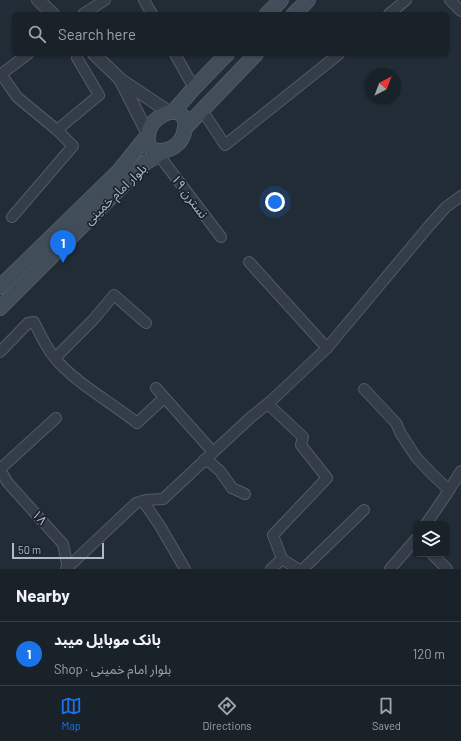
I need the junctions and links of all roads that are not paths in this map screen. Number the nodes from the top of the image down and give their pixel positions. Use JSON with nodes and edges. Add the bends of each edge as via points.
{"nodes":[{"id":1,"x":38,"y":0,"type":"edge"},
{"id":2,"x":105,"y":0,"type":"edge"},
{"id":3,"x":144,"y":0,"type":"edge"},
{"id":4,"x":281,"y":0,"type":"edge"},
{"id":5,"x":308,"y":0,"type":"edge"},
{"id":6,"x":406,"y":0,"type":"edge"},
{"id":7,"x":450,"y":0,"type":"edge"},
{"id":8,"x":461,"y":11,"type":"edge"},
{"id":9,"x":51,"y":12,"type":"edge"},
{"id":10,"x":86,"y":12,"type":"edge"},
{"id":11,"x":151,"y":12,"type":"edge"},
{"id":12,"x":269,"y":12,"type":"edge"},
{"id":13,"x":296,"y":12,"type":"edge"},
{"id":14,"x":391,"y":12,"type":"edge"},
{"id":15,"x":25,"y":56,"type":"edge"},
{"id":16,"x":96,"y":56,"type":"edge"},
{"id":17,"x":175,"y":56,"type":"edge"},
{"id":18,"x":225,"y":56,"type":"edge"},
{"id":19,"x":254,"y":56,"type":"edge"},
{"id":20,"x":336,"y":56,"type":"edge"},
{"id":21,"x":77,"y":58,"type":"dead end"},
{"id":22,"x":0,"y":74,"type":"edge"},
{"id":23,"x":121,"y":80,"type":"junction"},
{"id":24,"x":194,"y":88,"type":"junction"},
{"id":25,"x":202,"y":110,"type":"junction"},
{"id":26,"x":171,"y":112,"type":"junction"},
{"id":27,"x":186,"y":127,"type":"junction"},
{"id":28,"x":57,"y":130,"type":"junction"},
{"id":29,"x":147,"y":135,"type":"junction"},
{"id":30,"x":161,"y":153,"type":"junction"},
{"id":31,"x":461,"y":196,"type":"edge"},
{"id":32,"x":12,"y":216,"type":"dead end"},
{"id":33,"x":221,"y":237,"type":"dead end"},
{"id":34,"x":249,"y":262,"type":"dead end"},
{"id":35,"x":0,"y":287,"type":"edge"},
{"id":36,"x":0,"y":308,"type":"edge"},
{"id":37,"x":146,"y":323,"type":"dead end"},
{"id":38,"x":327,"y":348,"type":"junction"},
{"id":39,"x":0,"y":352,"type":"edge"},
{"id":40,"x":55,"y":358,"type":"junction"},
{"id":41,"x":156,"y":388,"type":"dead end"},
{"id":42,"x":364,"y":389,"type":"dead end"},
{"id":43,"x":164,"y":398,"type":"junction"},
{"id":44,"x":268,"y":404,"type":"junction"},
{"id":45,"x":56,"y":418,"type":"dead end"},
{"id":46,"x":213,"y":452,"type":"junction"},
{"id":47,"x":204,"y":460,"type":"junction"},
{"id":48,"x":0,"y":470,"type":"edge"},
{"id":49,"x":461,"y":471,"type":"edge"},
{"id":50,"x":8,"y":483,"type":"junction"},
{"id":51,"x":0,"y":490,"type":"edge"},
{"id":52,"x":449,"y":490,"type":"junction"},
{"id":53,"x":245,"y":494,"type":"dead end"},
{"id":54,"x":143,"y":502,"type":"junction"},
{"id":55,"x":364,"y":510,"type":"dead end"},
{"id":56,"x":428,"y":521,"type":"edge"},
{"id":57,"x":413,"y":542,"type":"edge"},
{"id":58,"x":435,"y":557,"type":"edge"},
{"id":59,"x":282,"y":559,"type":"junction"},
{"id":60,"x":68,"y":568,"type":"edge"},
{"id":61,"x":185,"y":569,"type":"edge"},
{"id":62,"x":271,"y":569,"type":"edge"},
{"id":63,"x":298,"y":569,"type":"edge"},
{"id":64,"x":303,"y":569,"type":"edge"},
{"id":65,"x":390,"y":569,"type":"edge"},
{"id":66,"x":447,"y":569,"type":"edge"}],
"edges":[{"from":1,"to":9,"type":"street"},
{"from":2,"to":10,"type":"street"},
{"from":3,"to":11,"type":"street"},
{"from":4,"to":12,"type":"main road"},
{"from":5,"to":13,"type":"main road"},
{"from":6,"to":14,"type":"street"},
{"from":7,"to":8,"type":"street"},
{"from":15,"to":22,"type":"street"},
{"from":16,"to":23,"type":"street"},
{"from":17,"to":24,"type":"street"},
{"from":18,"to":24,"type":"main road"},
{"from":19,"to":25,"type":"main road"},
{"from":20,"to":25,"type":"street","via":[[225,145]]},
{"from":21,"to":28,"type":"street","via":[[99,95]]},
{"from":22,"to":28,"type":"street","via":[[16,97]]},
{"from":23,"to":26,"type":"street"},
{"from":23,"to":29,"type":"street"},
{"from":24,"to":26,"type":"main road"},
{"from":25,"to":27,"type":"main road"},
{"from":26,"to":27,"type":"main road","via":[[178,112],[185,118]]},
{"from":26,"to":29,"type":"main road","via":[[159,116]]},
{"from":27,"to":30,"type":"main road","via":[[183,138],[174,147]]},
{"from":28,"to":32,"type":"street","via":[[73,146]]},
{"from":29,"to":30,"type":"main road","via":[[148,145]]},
{"from":29,"to":35,"type":"main road","name":"بلوار امام خمینی","via":[[119,170]]},
{"from":30,"to":33,"type":"street","name":"نسترن ۱۹"},
{"from":30,"to":36,"type":"main road","name":"بلوار امام خمینی","via":[[145,163]]},
{"from":31,"to":38,"type":"street","via":[[446,207],[429,226]]},
{"from":34,"to":38,"type":"street"},
{"from":37,"to":40,"type":"street","via":[[114,295]]},
{"from":38,"to":44,"type":"street"},
{"from":39,"to":40,"type":"street","via":[[28,323],[34,322]]},
{"from":40,"to":43,"type":"street","via":[[86,386],[137,423]]},
{"from":41,"to":43,"type":"street"},
{"from":42,"to":52,"type":"street","via":[[396,423],[416,456]]},
{"from":43,"to":46,"type":"street"},
{"from":44,"to":46,"type":"street"},
{"from":44,"to":59,"type":"street","via":[[303,437],[301,446],[327,478],[273,535]]},
{"from":45,"to":48,"type":"street"},
{"from":46,"to":47,"type":"street"},
{"from":47,"to":53,"type":"street","via":[[220,471],[232,488]]},
{"from":47,"to":54,"type":"street","via":[[163,499]]},
{"from":48,"to":50,"type":"street","name":"۱۸"},
{"from":49,"to":52,"type":"street"},
{"from":50,"to":51,"type":"street"},
{"from":50,"to":60,"type":"street","name":"۱۸","via":[[63,544]]},
{"from":52,"to":56,"type":"street"},
{"from":54,"to":60,"type":"street","via":[[136,503]]},
{"from":54,"to":61,"type":"street"},
{"from":55,"to":64,"type":"street"},
{"from":57,"to":65,"type":"street"},
{"from":58,"to":66,"type":"street"},
{"from":59,"to":62,"type":"street"},
{"from":59,"to":63,"type":"street"}]}
